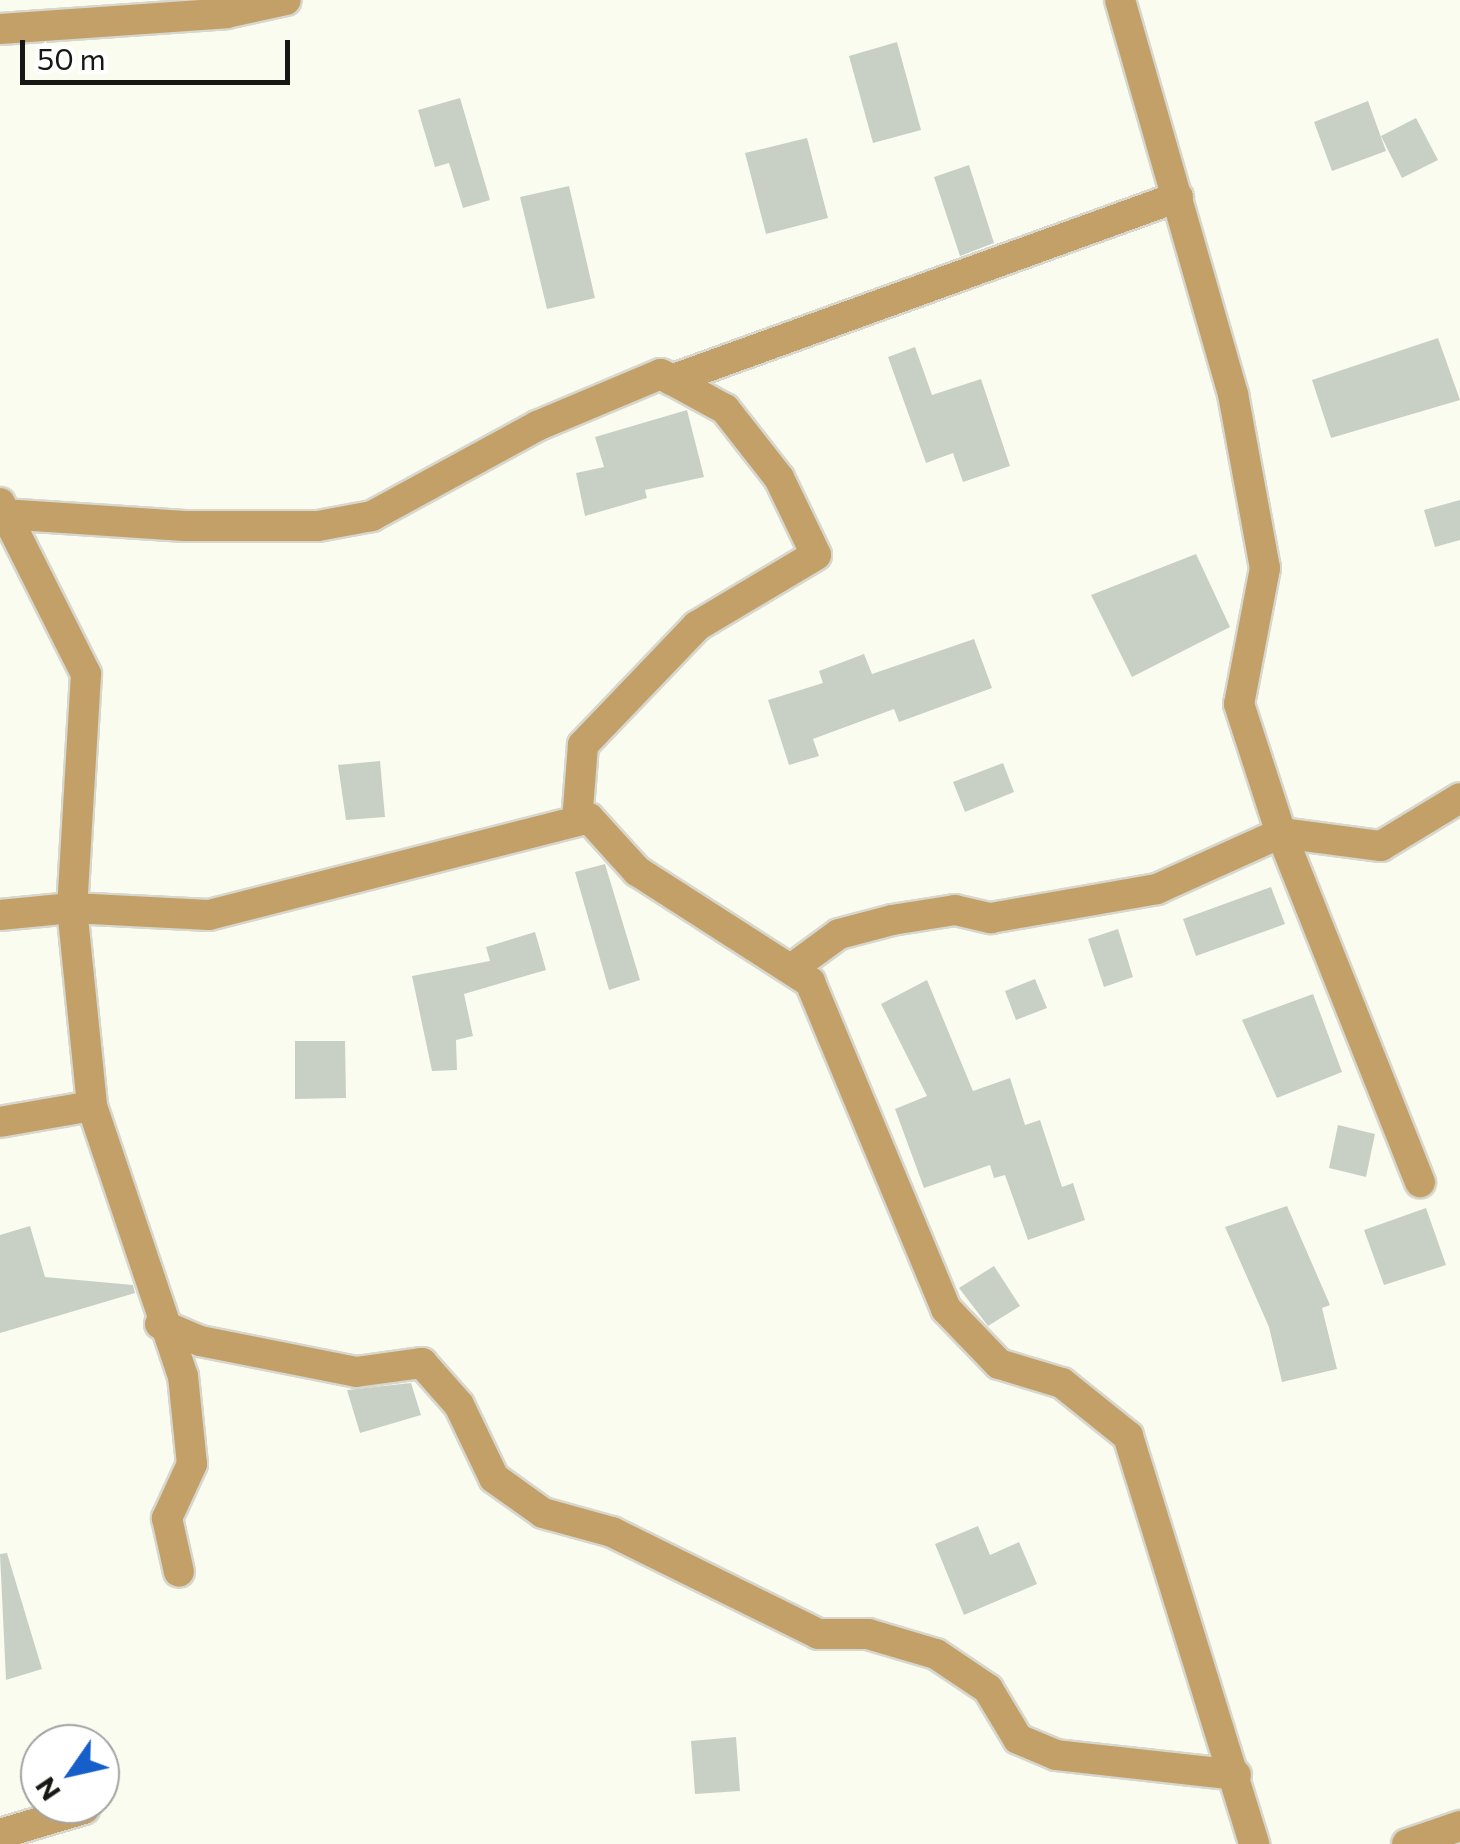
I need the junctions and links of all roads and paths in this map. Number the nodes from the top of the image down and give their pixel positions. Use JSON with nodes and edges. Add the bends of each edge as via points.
{"nodes":[{"id":1,"x":285,"y":0,"type":"edge"},
{"id":2,"x":1120,"y":0,"type":"edge"},
{"id":3,"x":0,"y":29,"type":"edge"},
{"id":4,"x":1178,"y":197,"type":"junction"},
{"id":5,"x":671,"y":380,"type":"junction"},
{"id":6,"x":2,"y":509,"type":"edge"},
{"id":7,"x":1460,"y":798,"type":"edge"},
{"id":8,"x":576,"y":821,"type":"junction"},
{"id":9,"x":1281,"y":833,"type":"junction"},
{"id":10,"x":72,"y":908,"type":"junction"},
{"id":11,"x":0,"y":914,"type":"edge"},
{"id":12,"x":790,"y":969,"type":"junction"},
{"id":13,"x":92,"y":1106,"type":"junction"},
{"id":14,"x":0,"y":1122,"type":"edge"},
{"id":15,"x":1420,"y":1182,"type":"dead end"},
{"id":16,"x":160,"y":1324,"type":"junction"},
{"id":17,"x":179,"y":1572,"type":"dead end"},
{"id":18,"x":1236,"y":1775,"type":"junction"},
{"id":19,"x":34,"y":1824,"type":"edge"},
{"id":20,"x":1460,"y":1826,"type":"edge"},
{"id":21,"x":0,"y":1834,"type":"edge"},
{"id":22,"x":1254,"y":1844,"type":"edge"},
{"id":23,"x":1406,"y":1844,"type":"edge"}],
"edges":[{"from":1,"to":3,"type":"street","via":[[226,13]]},
{"from":2,"to":4,"type":"street"},
{"from":4,"to":5,"type":"street"},
{"from":4,"to":9,"type":"street","via":[[1232,394],[1265,568],[1239,704]]},
{"from":5,"to":6,"type":"street","via":[[661,374],[537,426],[372,516],[318,526],[185,526]]},
{"from":5,"to":8,"type":"street","via":[[725,409],[779,478],[816,556],[696,626],[583,745]]},
{"from":6,"to":10,"type":"street","via":[[86,674]]},
{"from":7,"to":9,"type":"street","via":[[1381,846]]},
{"from":8,"to":10,"type":"street","via":[[209,915]]},
{"from":8,"to":12,"type":"street","via":[[589,818],[637,871]]},
{"from":9,"to":12,"type":"street","via":[[1157,889],[991,918],[956,910],[892,920],[839,934]]},
{"from":9,"to":15,"type":"street"},
{"from":10,"to":11,"type":"street"},
{"from":10,"to":13,"type":"street"},
{"from":12,"to":18,"type":"street","via":[[810,982],[946,1309],[999,1364],[1062,1383],[1128,1436]]},
{"from":13,"to":14,"type":"street"},
{"from":13,"to":16,"type":"street"},
{"from":16,"to":17,"type":"street","via":[[183,1376],[192,1464],[167,1518]]},
{"from":16,"to":18,"type":"street","via":[[200,1340],[356,1372],[422,1363],[459,1405],[494,1478],[543,1513],[612,1532],[818,1634],[868,1634],[936,1654],[988,1689],[1018,1739],[1056,1755]]},
{"from":18,"to":22,"type":"street"},
{"from":19,"to":21,"type":"street"},
{"from":20,"to":23,"type":"street"}]}
